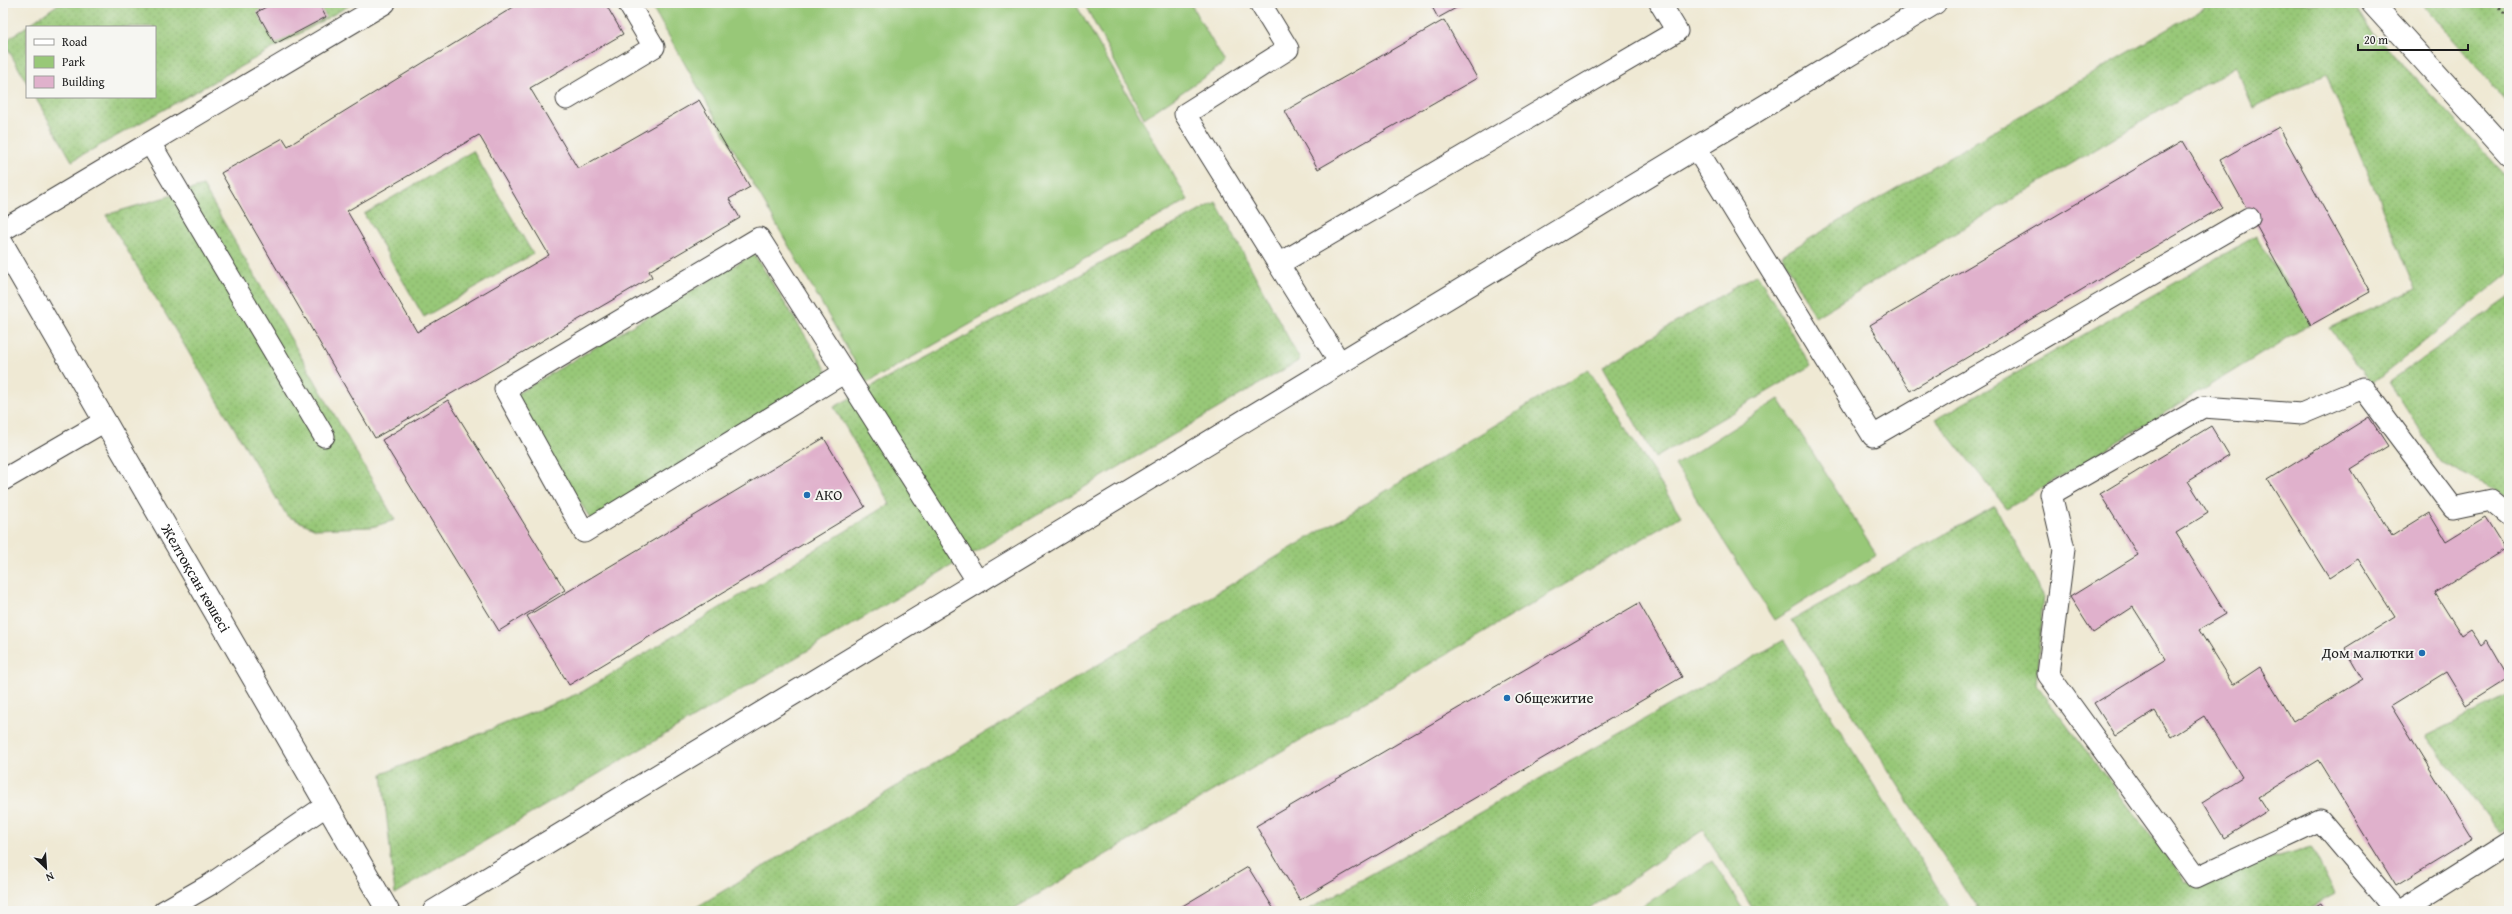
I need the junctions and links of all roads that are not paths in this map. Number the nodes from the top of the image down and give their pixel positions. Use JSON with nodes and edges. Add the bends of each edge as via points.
{"nodes":[{"id":1,"x":385,"y":3,"type":"edge"},
{"id":2,"x":628,"y":3,"type":"edge"},
{"id":3,"x":1260,"y":3,"type":"edge"},
{"id":4,"x":1660,"y":3,"type":"edge"},
{"id":5,"x":1935,"y":3,"type":"edge"},
{"id":6,"x":2372,"y":3,"type":"edge"},
{"id":7,"x":567,"y":99,"type":"dead end"},
{"id":8,"x":150,"y":143,"type":"junction"},
{"id":9,"x":1696,"y":148,"type":"junction"},
{"id":10,"x":2509,"y":154,"type":"edge"},
{"id":11,"x":2249,"y":218,"type":"dead end"},
{"id":12,"x":3,"y":230,"type":"edge"},
{"id":13,"x":3,"y":245,"type":"edge"},
{"id":14,"x":1279,"y":264,"type":"junction"},
{"id":15,"x":1340,"y":363,"type":"junction"},
{"id":16,"x":845,"y":372,"type":"junction"},
{"id":17,"x":105,"y":421,"type":"junction"},
{"id":18,"x":324,"y":436,"type":"dead end"},
{"id":19,"x":3,"y":480,"type":"edge"},
{"id":20,"x":2509,"y":515,"type":"edge"},
{"id":21,"x":978,"y":582,"type":"junction"},
{"id":22,"x":327,"y":804,"type":"junction"},
{"id":23,"x":2509,"y":842,"type":"edge"},
{"id":24,"x":164,"y":911,"type":"edge"},
{"id":25,"x":388,"y":911,"type":"edge"},
{"id":26,"x":434,"y":911,"type":"edge"},
{"id":27,"x":2397,"y":911,"type":"edge"},
{"id":28,"x":2400,"y":911,"type":"edge"}],
"edges":[{"from":1,"to":8,"type":"lane"},
{"from":2,"to":7,"type":"lane","via":[[654,47]]},
{"from":3,"to":14,"type":"lane","via":[[1288,49],[1185,114]]},
{"from":4,"to":14,"type":"lane","via":[[1677,31]]},
{"from":5,"to":9,"type":"street"},
{"from":6,"to":10,"type":"street"},
{"from":8,"to":12,"type":"lane"},
{"from":8,"to":18,"type":"lane"},
{"from":9,"to":11,"type":"lane","via":[[1873,436]]},
{"from":9,"to":15,"type":"street"},
{"from":13,"to":17,"type":"street","name":"Желтоқсан көшесі"},
{"from":14,"to":15,"type":"lane"},
{"from":15,"to":21,"type":"street"},
{"from":16,"to":16,"type":"lane","via":[[759,238],[505,389],[584,532]]},
{"from":16,"to":21,"type":"lane"},
{"from":17,"to":19,"type":"lane"},
{"from":17,"to":22,"type":"street","name":"Желтоқсан көшесі"},
{"from":20,"to":27,"type":"lane","via":[[2491,500],[2453,508],[2363,388],[2301,414],[2204,407],[2052,494],[2064,549],[2048,674],[2196,878],[2320,820]]},
{"from":21,"to":26,"type":"street"},
{"from":22,"to":24,"type":"lane","via":[[211,884]]},
{"from":22,"to":25,"type":"street","name":"Желтоқсан көшесі"},
{"from":23,"to":28,"type":"lane"}]}
